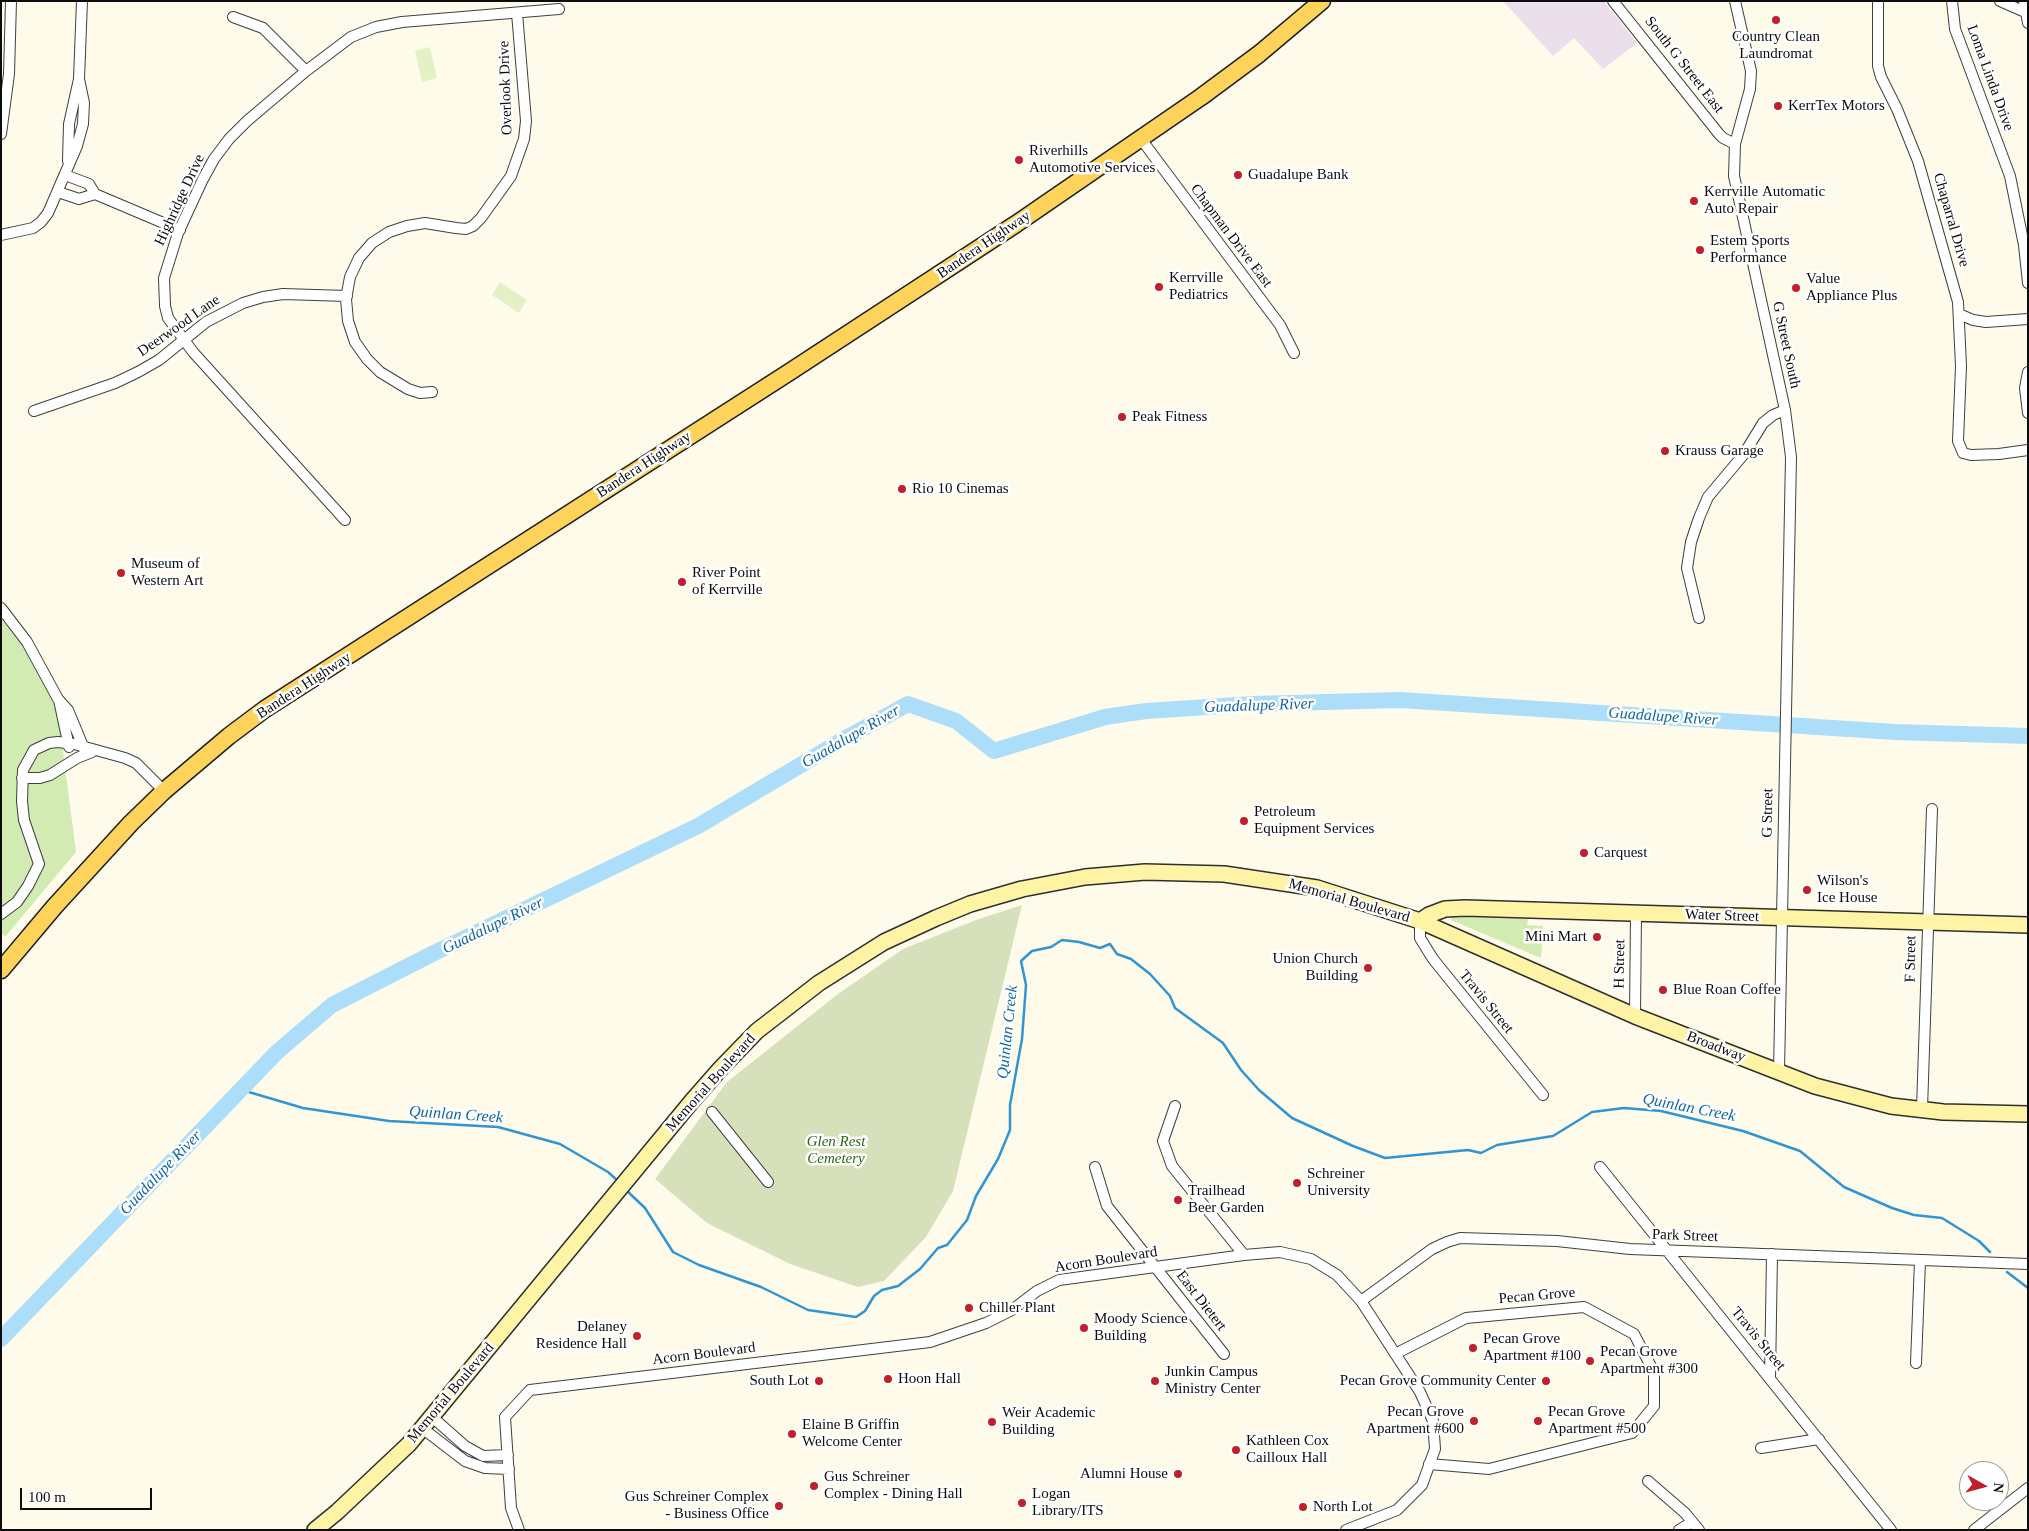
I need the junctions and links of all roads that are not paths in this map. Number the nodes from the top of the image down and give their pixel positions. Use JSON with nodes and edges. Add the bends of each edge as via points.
{"nodes":[{"id":1,"x":11,"y":1,"type":"edge"},
{"id":2,"x":82,"y":1,"type":"edge"},
{"id":3,"x":1322,"y":1,"type":"edge"},
{"id":4,"x":1613,"y":1,"type":"edge"},
{"id":5,"x":1735,"y":1,"type":"edge"},
{"id":6,"x":1878,"y":1,"type":"edge"},
{"id":7,"x":1952,"y":1,"type":"edge"},
{"id":8,"x":2000,"y":1,"type":"edge"},
{"id":9,"x":2024,"y":6,"type":"edge"},
{"id":10,"x":560,"y":9,"type":"dead end"},
{"id":11,"x":518,"y":13,"type":"junction"},
{"id":12,"x":233,"y":17,"type":"dead end"},
{"id":13,"x":2028,"y":23,"type":"edge"},
{"id":14,"x":6,"y":40,"type":"edge"},
{"id":15,"x":306,"y":71,"type":"junction"},
{"id":16,"x":1,"y":134,"type":"edge"},
{"id":17,"x":1141,"y":139,"type":"junction"},
{"id":18,"x":1734,"y":144,"type":"junction"},
{"id":19,"x":66,"y":170,"type":"junction"},
{"id":20,"x":58,"y":192,"type":"junction"},
{"id":21,"x":95,"y":194,"type":"junction"},
{"id":22,"x":180,"y":230,"type":"junction"},
{"id":23,"x":1,"y":235,"type":"edge"},
{"id":24,"x":2028,"y":283,"type":"edge"},
{"id":25,"x":347,"y":296,"type":"junction"},
{"id":26,"x":1959,"y":314,"type":"junction"},
{"id":27,"x":2028,"y":319,"type":"edge"},
{"id":28,"x":183,"y":340,"type":"junction"},
{"id":29,"x":1294,"y":353,"type":"dead end"},
{"id":30,"x":2028,"y":372,"type":"edge"},
{"id":31,"x":432,"y":392,"type":"dead end"},
{"id":32,"x":1785,"y":410,"type":"junction"},
{"id":33,"x":34,"y":412,"type":"dead end"},
{"id":34,"x":2028,"y":414,"type":"edge"},
{"id":35,"x":2028,"y":450,"type":"edge"},
{"id":36,"x":345,"y":520,"type":"dead end"},
{"id":37,"x":1789,"y":556,"type":"joint"},
{"id":38,"x":1,"y":608,"type":"edge"},
{"id":39,"x":1699,"y":618,"type":"dead end"},
{"id":40,"x":58,"y":699,"type":"junction"},
{"id":41,"x":68,"y":743,"type":"junction"},
{"id":42,"x":89,"y":751,"type":"junction"},
{"id":43,"x":75,"y":759,"type":"junction"},
{"id":44,"x":22,"y":778,"type":"junction"},
{"id":45,"x":164,"y":791,"type":"junction"},
{"id":46,"x":1932,"y":809,"type":"dead end"},
{"id":47,"x":1636,"y":913,"type":"junction"},
{"id":48,"x":1,"y":914,"type":"edge"},
{"id":49,"x":1782,"y":919,"type":"junction"},
{"id":50,"x":1420,"y":921,"type":"junction"},
{"id":51,"x":1927,"y":922,"type":"junction"},
{"id":52,"x":2028,"y":925,"type":"edge"},
{"id":53,"x":1,"y":970,"type":"edge"},
{"id":54,"x":1635,"y":1016,"type":"junction"},
{"id":55,"x":1779,"y":1070,"type":"junction"},
{"id":56,"x":1543,"y":1095,"type":"dead end"},
{"id":57,"x":1175,"y":1106,"type":"dead end"},
{"id":58,"x":1922,"y":1109,"type":"junction"},
{"id":59,"x":712,"y":1112,"type":"dead end"},
{"id":60,"x":2028,"y":1114,"type":"edge"},
{"id":61,"x":1095,"y":1166,"type":"dead end"},
{"id":62,"x":1600,"y":1167,"type":"dead end"},
{"id":63,"x":768,"y":1182,"type":"dead end"},
{"id":64,"x":1667,"y":1250,"type":"junction"},
{"id":65,"x":1244,"y":1254,"type":"junction"},
{"id":66,"x":1772,"y":1254,"type":"junction"},
{"id":67,"x":1920,"y":1261,"type":"junction"},
{"id":68,"x":2028,"y":1264,"type":"edge"},
{"id":69,"x":1154,"y":1266,"type":"junction"},
{"id":70,"x":1361,"y":1301,"type":"junction"},
{"id":71,"x":1224,"y":1354,"type":"dead end"},
{"id":72,"x":1395,"y":1354,"type":"junction"},
{"id":73,"x":1916,"y":1363,"type":"dead end"},
{"id":74,"x":1770,"y":1378,"type":"junction"},
{"id":75,"x":431,"y":1416,"type":"junction"},
{"id":76,"x":422,"y":1428,"type":"junction"},
{"id":77,"x":1819,"y":1439,"type":"junction"},
{"id":78,"x":1762,"y":1448,"type":"dead end"},
{"id":79,"x":508,"y":1455,"type":"junction"},
{"id":80,"x":1430,"y":1464,"type":"junction"},
{"id":81,"x":509,"y":1469,"type":"junction"},
{"id":82,"x":1648,"y":1481,"type":"dead end"},
{"id":83,"x":2028,"y":1488,"type":"edge"},
{"id":84,"x":1370,"y":1526,"type":"edge"},
{"id":85,"x":1695,"y":1526,"type":"edge"},
{"id":86,"x":315,"y":1530,"type":"edge"},
{"id":87,"x":519,"y":1530,"type":"edge"},
{"id":88,"x":1346,"y":1530,"type":"edge"},
{"id":89,"x":1679,"y":1530,"type":"edge"},
{"id":90,"x":1891,"y":1530,"type":"edge"},
{"id":91,"x":1974,"y":1530,"type":"edge"}],
"edges":[{"from":1,"to":14,"type":"street"},
{"from":2,"to":19,"type":"street","via":[[78,79],[85,113],[77,146]]},
{"from":3,"to":17,"type":"main road","name":"Bandera Highway","via":[[1259,54]]},
{"from":4,"to":18,"type":"street","name":"South G Street East","via":[[1719,134]]},
{"from":5,"to":18,"type":"street","name":"G Street South","via":[[1752,71]]},
{"from":6,"to":26,"type":"street","name":"Chaparral Drive","via":[[1878,66],[1881,78],[1901,116],[1918,161],[1954,285]]},
{"from":7,"to":24,"type":"street","name":"Loma Linda Drive","via":[[1954,29],[2010,176]]},
{"from":8,"to":9,"type":"street"},
{"from":9,"to":13,"type":"street"},
{"from":10,"to":11,"type":"street","name":"Highridge Drive"},
{"from":11,"to":15,"type":"street","name":"Highridge Drive","via":[[376,27],[351,38]]},
{"from":11,"to":25,"type":"street","name":"Overlook Drive","via":[[526,121],[524,139],[511,176],[473,226],[466,229],[425,223],[407,226],[372,243],[359,258],[350,277]]},
{"from":12,"to":15,"type":"street","via":[[263,28]]},
{"from":14,"to":16,"type":"street","via":[[9,74]]},
{"from":15,"to":22,"type":"street","name":"Highridge Drive","via":[[229,139],[203,179]]},
{"from":17,"to":29,"type":"street","name":"Chapman Drive East","via":[[1280,325]]},
{"from":17,"to":45,"type":"main road","name":"Bandera Highway","via":[[970,255],[265,709]]},
{"from":18,"to":32,"type":"street","name":"G Street South","via":[[1734,176]]},
{"from":19,"to":20,"type":"street"},
{"from":19,"to":21,"type":"street","via":[[89,184]]},
{"from":20,"to":21,"type":"street","via":[[79,199]]},
{"from":20,"to":23,"type":"street","via":[[41,222],[23,231]]},
{"from":21,"to":22,"type":"street"},
{"from":22,"to":28,"type":"street","name":"Highridge Drive","via":[[167,266],[164,306]]},
{"from":25,"to":28,"type":"street","name":"Deerwood Lane","via":[[302,294],[263,297],[223,312]]},
{"from":25,"to":31,"type":"street","name":"Overlook Drive","via":[[348,321],[367,359],[380,372],[408,389]]},
{"from":26,"to":27,"type":"street","via":[[1986,322]]},
{"from":26,"to":35,"type":"street","name":"Chaparral Drive","via":[[1962,366],[1958,441],[1963,453],[1980,456]]},
{"from":28,"to":33,"type":"street","name":"Deerwood Lane","via":[[138,372]]},
{"from":28,"to":36,"type":"street","name":"Highridge Drive"},
{"from":30,"to":34,"type":"street"},
{"from":32,"to":37,"type":"street","name":"G Street South","via":[[1790,457]]},
{"from":32,"to":39,"type":"street","via":[[1763,422],[1744,454],[1708,497],[1701,512],[1690,542],[1687,568]]},
{"from":37,"to":49,"type":"street","name":"G Street"},
{"from":38,"to":40,"type":"street","via":[[27,642]]},
{"from":40,"to":41,"type":"street"},
{"from":40,"to":42,"type":"street","via":[[68,710]]},
{"from":41,"to":42,"type":"street"},
{"from":41,"to":43,"type":"street"},
{"from":41,"to":44,"type":"street","via":[[49,743],[34,750]]},
{"from":42,"to":43,"type":"street"},
{"from":42,"to":45,"type":"street","via":[[136,763]]},
{"from":43,"to":44,"type":"street","via":[[50,775]]},
{"from":44,"to":48,"type":"street","via":[[24,820],[39,864],[17,902]]},
{"from":45,"to":53,"type":"main road","name":"Bandera Highway","via":[[96,860]]},
{"from":46,"to":51,"type":"street","name":"F Street"},
{"from":47,"to":49,"type":"main road","name":"Water Street"},
{"from":47,"to":50,"type":"main road","name":"Water Street","via":[[1465,908],[1445,910]]},
{"from":47,"to":54,"type":"street","name":"H Street"},
{"from":49,"to":51,"type":"main road","name":"Water Street"},
{"from":49,"to":55,"type":"street","name":"G Street"},
{"from":50,"to":54,"type":"main road","name":"Broadway"},
{"from":50,"to":56,"type":"street","name":"Travis Street","via":[[1420,938],[1433,959]]},
{"from":50,"to":75,"type":"main road","name":"Memorial Boulevard","via":[[1317,888],[1224,874],[1122,873],[1067,880],[1001,895],[936,918],[884,942],[797,999],[745,1042],[697,1095]]},
{"from":51,"to":52,"type":"main road","name":"Water Street"},
{"from":51,"to":58,"type":"street","name":"F Street"},
{"from":54,"to":55,"type":"main road","name":"Broadway"},
{"from":55,"to":58,"type":"main road","name":"Broadway","via":[[1840,1093],[1892,1106]]},
{"from":57,"to":65,"type":"street","via":[[1163,1142],[1172,1166]]},
{"from":58,"to":60,"type":"main road","name":"Broadway"},
{"from":59,"to":63,"type":"street"},
{"from":61,"to":69,"type":"street","name":"East Dietert","via":[[1107,1206]]},
{"from":62,"to":64,"type":"street","name":"Travis Street"},
{"from":64,"to":66,"type":"street","name":"Park Street"},
{"from":64,"to":70,"type":"street","name":"Park Street","via":[[1613,1249],[1557,1241],[1453,1240],[1425,1254]]},
{"from":64,"to":74,"type":"street","name":"Travis Street"},
{"from":65,"to":69,"type":"street","name":"Acorn Boulevard"},
{"from":65,"to":70,"type":"street","name":"Acorn Boulevard","via":[[1280,1252],[1311,1259],[1337,1275]]},
{"from":66,"to":67,"type":"street","name":"Park Street"},
{"from":66,"to":74,"type":"street"},
{"from":67,"to":68,"type":"street","name":"Park Street"},
{"from":67,"to":73,"type":"street"},
{"from":69,"to":71,"type":"street","name":"East Dietert"},
{"from":69,"to":79,"type":"street","name":"Acorn Boulevard","via":[[1059,1280],[986,1323],[930,1342],[530,1390],[506,1417]]},
{"from":70,"to":72,"type":"street","name":"Acorn Boulevard"},
{"from":72,"to":80,"type":"street","name":"Acorn Boulevard","via":[[1420,1392],[1433,1421],[1435,1449]]},
{"from":72,"to":80,"type":"street","name":"Pecan Grove","via":[[1466,1318],[1584,1307],[1634,1334],[1654,1372],[1654,1406],[1632,1433],[1489,1469]]},
{"from":74,"to":77,"type":"street","name":"Travis Street"},
{"from":75,"to":76,"type":"main road","name":"Memorial Boulevard"},
{"from":75,"to":79,"type":"street","via":[[465,1446],[482,1456]]},
{"from":76,"to":81,"type":"street","via":[[465,1462],[485,1468]]},
{"from":76,"to":86,"type":"main road","name":"Memorial Boulevard","via":[[385,1468]]},
{"from":77,"to":78,"type":"street"},
{"from":77,"to":90,"type":"street","name":"Travis Street"},
{"from":79,"to":81,"type":"street","name":"Acorn Boulevard"},
{"from":80,"to":84,"type":"street","name":"Acorn Boulevard","via":[[1422,1486],[1397,1510]]},
{"from":81,"to":87,"type":"street","name":"Acorn Boulevard","via":[[511,1508]]},
{"from":82,"to":85,"type":"street"},
{"from":83,"to":91,"type":"street"},
{"from":84,"to":88,"type":"street","name":"Acorn Boulevard"},
{"from":85,"to":89,"type":"street"}]}
